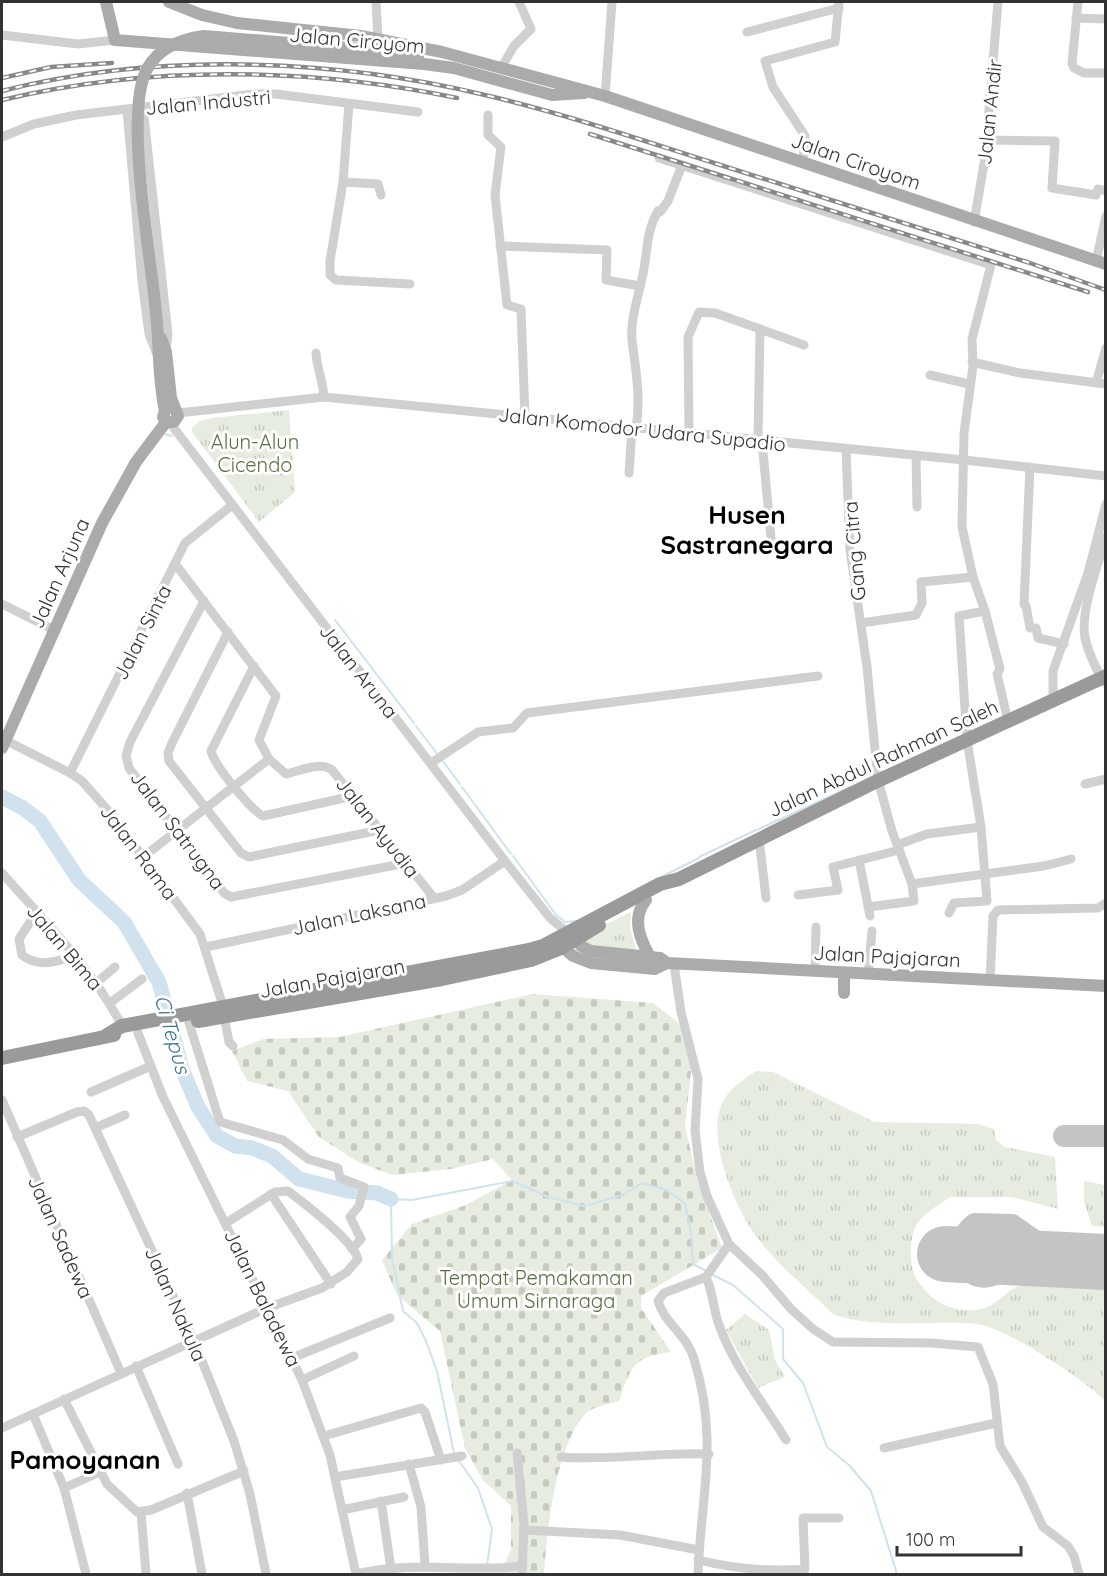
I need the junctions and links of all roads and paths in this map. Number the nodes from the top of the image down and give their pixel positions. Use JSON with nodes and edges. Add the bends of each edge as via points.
{"nodes":[{"id":1,"x":106,"y":2,"type":"edge"},
{"id":2,"x":376,"y":2,"type":"edge"},
{"id":3,"x":519,"y":2,"type":"edge"},
{"id":4,"x":612,"y":2,"type":"edge"},
{"id":5,"x":998,"y":2,"type":"edge"},
{"id":6,"x":1078,"y":2,"type":"edge"},
{"id":7,"x":178,"y":3,"type":"edge"},
{"id":8,"x":839,"y":5,"type":"edge"},
{"id":9,"x":1076,"y":18,"type":"junction"},
{"id":10,"x":1106,"y":19,"type":"edge"},
{"id":11,"x":747,"y":32,"type":"dead end"},
{"id":12,"x":2,"y":35,"type":"edge"},
{"id":13,"x":115,"y":40,"type":"junction"},
{"id":14,"x":376,"y":45,"type":"junction"},
{"id":15,"x":455,"y":63,"type":"junction"},
{"id":16,"x":501,"y":68,"type":"junction"},
{"id":17,"x":1106,"y":73,"type":"edge"},
{"id":18,"x":553,"y":89,"type":"junction"},
{"id":19,"x":599,"y":95,"type":"junction"},
{"id":20,"x":350,"y":104,"type":"junction"},
{"id":21,"x":143,"y":108,"type":"junction"},
{"id":22,"x":127,"y":110,"type":"junction"},
{"id":23,"x":418,"y":112,"type":"dead end"},
{"id":24,"x":488,"y":116,"type":"dead end"},
{"id":25,"x":2,"y":137,"type":"edge"},
{"id":26,"x":987,"y":140,"type":"junction"},
{"id":27,"x":659,"y":158,"type":"dead end"},
{"id":28,"x":803,"y":163,"type":"junction"},
{"id":29,"x":682,"y":165,"type":"junction"},
{"id":30,"x":343,"y":182,"type":"junction"},
{"id":31,"x":1106,"y":191,"type":"edge"},
{"id":32,"x":381,"y":195,"type":"dead end"},
{"id":33,"x":1106,"y":216,"type":"edge"},
{"id":34,"x":974,"y":222,"type":"junction"},
{"id":35,"x":500,"y":246,"type":"junction"},
{"id":36,"x":1101,"y":263,"type":"edge"},
{"id":37,"x":410,"y":284,"type":"dead end"},
{"id":38,"x":639,"y":286,"type":"junction"},
{"id":39,"x":760,"y":329,"type":"junction"},
{"id":40,"x":804,"y":345,"type":"dead end"},
{"id":41,"x":1106,"y":348,"type":"edge"},
{"id":42,"x":162,"y":353,"type":"junction"},
{"id":43,"x":316,"y":353,"type":"dead end"},
{"id":44,"x":972,"y":362,"type":"junction"},
{"id":45,"x":930,"y":375,"type":"dead end"},
{"id":46,"x":1101,"y":383,"type":"edge"},
{"id":47,"x":969,"y":384,"type":"junction"},
{"id":48,"x":324,"y":397,"type":"junction"},
{"id":49,"x":171,"y":415,"type":"junction"},
{"id":50,"x":525,"y":417,"type":"junction"},
{"id":51,"x":634,"y":428,"type":"junction"},
{"id":52,"x":688,"y":434,"type":"junction"},
{"id":53,"x":760,"y":441,"type":"junction"},
{"id":54,"x":846,"y":449,"type":"junction"},
{"id":55,"x":916,"y":455,"type":"junction"},
{"id":56,"x":964,"y":460,"type":"junction"},
{"id":57,"x":1030,"y":467,"type":"junction"},
{"id":58,"x":629,"y":473,"type":"dead end"},
{"id":59,"x":1106,"y":476,"type":"edge"},
{"id":60,"x":1106,"y":504,"type":"edge"},
{"id":61,"x":231,"y":506,"type":"junction"},
{"id":62,"x":917,"y":507,"type":"dead end"},
{"id":63,"x":1106,"y":537,"type":"edge"},
{"id":64,"x":772,"y":549,"type":"dead end"},
{"id":65,"x":1103,"y":554,"type":"edge"},
{"id":66,"x":176,"y":565,"type":"junction"},
{"id":67,"x":973,"y":577,"type":"junction"},
{"id":68,"x":204,"y":601,"type":"junction"},
{"id":69,"x":2,"y":604,"type":"edge"},
{"id":70,"x":985,"y":611,"type":"junction"},
{"id":71,"x":861,"y":623,"type":"junction"},
{"id":72,"x":56,"y":631,"type":"junction"},
{"id":73,"x":228,"y":632,"type":"junction"},
{"id":74,"x":1064,"y":644,"type":"junction"},
{"id":75,"x":255,"y":666,"type":"junction"},
{"id":76,"x":818,"y":676,"type":"dead end"},
{"id":77,"x":1103,"y":679,"type":"edge"},
{"id":78,"x":1053,"y":699,"type":"junction"},
{"id":79,"x":1008,"y":721,"type":"junction"},
{"id":80,"x":967,"y":740,"type":"junction"},
{"id":81,"x":3,"y":744,"type":"edge"},
{"id":82,"x":269,"y":759,"type":"junction"},
{"id":83,"x":434,"y":763,"type":"junction"},
{"id":84,"x":70,"y":773,"type":"junction"},
{"id":85,"x":1106,"y":779,"type":"edge"},
{"id":86,"x":878,"y":780,"type":"junction"},
{"id":87,"x":1085,"y":784,"type":"dead end"},
{"id":88,"x":235,"y":786,"type":"junction"},
{"id":89,"x":353,"y":796,"type":"junction"},
{"id":90,"x":206,"y":808,"type":"junction"},
{"id":91,"x":981,"y":827,"type":"junction"},
{"id":92,"x":178,"y":830,"type":"junction"},
{"id":93,"x":380,"y":830,"type":"junction"},
{"id":94,"x":759,"y":838,"type":"junction"},
{"id":95,"x":898,"y":847,"type":"junction"},
{"id":96,"x":143,"y":857,"type":"junction"},
{"id":97,"x":1071,"y":859,"type":"dead end"},
{"id":98,"x":859,"y":860,"type":"junction"},
{"id":99,"x":505,"y":861,"type":"junction"},
{"id":100,"x":406,"y":863,"type":"junction"},
{"id":101,"x":2,"y":873,"type":"edge"},
{"id":102,"x":985,"y":875,"type":"junction"},
{"id":103,"x":679,"y":879,"type":"junction"},
{"id":104,"x":912,"y":884,"type":"junction"},
{"id":105,"x":798,"y":895,"type":"dead end"},
{"id":106,"x":434,"y":898,"type":"junction"},
{"id":107,"x":766,"y":898,"type":"dead end"},
{"id":108,"x":646,"y":900,"type":"junction"},
{"id":109,"x":1106,"y":903,"type":"edge"},
{"id":110,"x":36,"y":913,"type":"junction"},
{"id":111,"x":949,"y":913,"type":"dead end"},
{"id":112,"x":816,"y":927,"type":"dead end"},
{"id":113,"x":872,"y":931,"type":"dead end"},
{"id":114,"x":564,"y":939,"type":"junction"},
{"id":115,"x":206,"y":947,"type":"junction"},
{"id":116,"x":75,"y":954,"type":"junction"},
{"id":117,"x":650,"y":957,"type":"junction"},
{"id":118,"x":670,"y":963,"type":"junction"},
{"id":119,"x":115,"y":967,"type":"dead end"},
{"id":120,"x":815,"y":972,"type":"junction"},
{"id":121,"x":844,"y":974,"type":"junction"},
{"id":122,"x":868,"y":975,"type":"junction"},
{"id":123,"x":142,"y":979,"type":"dead end"},
{"id":124,"x":990,"y":981,"type":"junction"},
{"id":125,"x":96,"y":983,"type":"junction"},
{"id":126,"x":1106,"y":986,"type":"edge"},
{"id":127,"x":844,"y":993,"type":"dead end"},
{"id":128,"x":110,"y":1003,"type":"junction"},
{"id":129,"x":224,"y":1011,"type":"junction"},
{"id":130,"x":170,"y":1022,"type":"junction"},
{"id":131,"x":189,"y":1023,"type":"junction"},
{"id":132,"x":122,"y":1026,"type":"junction"},
{"id":133,"x":138,"y":1033,"type":"junction"},
{"id":134,"x":107,"y":1035,"type":"junction"},
{"id":135,"x":233,"y":1046,"type":"dead end"},
{"id":136,"x":2,"y":1058,"type":"edge"},
{"id":137,"x":151,"y":1066,"type":"junction"},
{"id":138,"x":91,"y":1092,"type":"dead end"},
{"id":139,"x":2,"y":1100,"type":"edge"},
{"id":140,"x":125,"y":1115,"type":"dead end"},
{"id":141,"x":95,"y":1128,"type":"junction"},
{"id":142,"x":17,"y":1137,"type":"junction"},
{"id":143,"x":271,"y":1194,"type":"junction"},
{"id":144,"x":226,"y":1222,"type":"junction"},
{"id":145,"x":729,"y":1244,"type":"junction"},
{"id":146,"x":352,"y":1249,"type":"junction"},
{"id":147,"x":709,"y":1273,"type":"junction"},
{"id":148,"x":331,"y":1284,"type":"junction"},
{"id":149,"x":267,"y":1308,"type":"junction"},
{"id":150,"x":390,"y":1318,"type":"dead end"},
{"id":151,"x":194,"y":1341,"type":"junction"},
{"id":152,"x":354,"y":1356,"type":"dead end"},
{"id":153,"x":292,"y":1358,"type":"junction"},
{"id":154,"x":136,"y":1366,"type":"junction"},
{"id":155,"x":121,"y":1373,"type":"junction"},
{"id":156,"x":302,"y":1380,"type":"junction"},
{"id":157,"x":64,"y":1399,"type":"junction"},
{"id":158,"x":33,"y":1414,"type":"junction"},
{"id":159,"x":996,"y":1423,"type":"junction"},
{"id":160,"x":2,"y":1428,"type":"edge"},
{"id":161,"x":324,"y":1436,"type":"junction"},
{"id":162,"x":786,"y":1440,"type":"dead end"},
{"id":163,"x":884,"y":1448,"type":"dead end"},
{"id":164,"x":517,"y":1454,"type":"dead end"},
{"id":165,"x":709,"y":1454,"type":"junction"},
{"id":166,"x":458,"y":1457,"type":"dead end"},
{"id":167,"x":561,"y":1457,"type":"dead end"},
{"id":168,"x":441,"y":1460,"type":"junction"},
{"id":169,"x":178,"y":1464,"type":"dead end"},
{"id":170,"x":409,"y":1464,"type":"junction"},
{"id":171,"x":244,"y":1471,"type":"junction"},
{"id":172,"x":100,"y":1472,"type":"junction"},
{"id":173,"x":335,"y":1477,"type":"junction"},
{"id":174,"x":64,"y":1488,"type":"junction"},
{"id":175,"x":188,"y":1493,"type":"junction"},
{"id":176,"x":404,"y":1497,"type":"dead end"},
{"id":177,"x":381,"y":1501,"type":"junction"},
{"id":178,"x":342,"y":1509,"type":"junction"},
{"id":179,"x":141,"y":1512,"type":"junction"},
{"id":180,"x":839,"y":1518,"type":"dead end"},
{"id":181,"x":524,"y":1530,"type":"junction"},
{"id":182,"x":699,"y":1555,"type":"junction"},
{"id":183,"x":420,"y":1568,"type":"edge"},
{"id":184,"x":391,"y":1569,"type":"junction"},
{"id":185,"x":522,"y":1570,"type":"edge"},
{"id":186,"x":356,"y":1574,"type":"edge"},
{"id":187,"x":86,"y":1575,"type":"edge"},
{"id":188,"x":146,"y":1575,"type":"edge"},
{"id":189,"x":202,"y":1575,"type":"edge"},
{"id":190,"x":266,"y":1575,"type":"edge"},
{"id":191,"x":698,"y":1575,"type":"edge"},
{"id":192,"x":1078,"y":1575,"type":"edge"}],
"edges":[{"from":1,"to":13,"type":"main road"},
{"from":2,"to":14,"type":"street"},
{"from":3,"to":16,"type":"street","via":[[531,29],[514,46]]},
{"from":4,"to":19,"type":"street"},
{"from":5,"to":26,"type":"street","name":"Jalan Andir"},
{"from":6,"to":9,"type":"street"},
{"from":7,"to":14,"type":"main road","name":"Jalan Ciroyom","via":[[237,23]]},
{"from":8,"to":11,"type":"street"},
{"from":8,"to":28,"type":"street","via":[[835,42],[765,61],[773,87],[806,135]]},
{"from":9,"to":10,"type":"street"},
{"from":9,"to":17,"type":"street","via":[[1074,68],[1084,73]]},
{"from":12,"to":13,"type":"street","via":[[78,45]]},
{"from":13,"to":15,"type":"main road","name":"Jalan Ciroyom"},
{"from":14,"to":15,"type":"main road","name":"Jalan Ciroyom"},
{"from":14,"to":15,"type":"main road"},
{"from":14,"to":42,"type":"main road","bridge":true,"via":[[204,36],[180,41],[156,57],[142,80],[136,116]]},
{"from":15,"to":16,"type":"main road","name":"Jalan Ciroyom"},
{"from":15,"to":18,"type":"main road","name":"Jalan Ciroyom"},
{"from":16,"to":18,"type":"main road","name":"Jalan Ciroyom"},
{"from":18,"to":19,"type":"main road","name":"Jalan Ciroyom"},
{"from":19,"to":28,"type":"main road","name":"Jalan Ciroyom"},
{"from":20,"to":21,"type":"street","name":"Jalan Industri","via":[[260,94]]},
{"from":20,"to":23,"type":"street","name":"Jalan Industri"},
{"from":20,"to":30,"type":"street"},
{"from":21,"to":22,"type":"street","name":"Jalan Industri"},
{"from":21,"to":42,"type":"street","via":[[168,334]]},
{"from":22,"to":25,"type":"street","name":"Jalan Industri","via":[[34,124]]},
{"from":22,"to":42,"type":"street","via":[[149,334]]},
{"from":24,"to":35,"type":"street","via":[[488,135],[501,147],[495,195]]},
{"from":26,"to":31,"type":"street","via":[[1055,141],[1052,188],[1096,195],[1098,189]]},
{"from":26,"to":34,"type":"street","name":"Jalan Andir"},
{"from":27,"to":29,"type":"street"},
{"from":28,"to":34,"type":"main road","name":"Jalan Ciroyom"},
{"from":29,"to":38,"type":"street","via":[[668,201],[650,225]]},
{"from":29,"to":44,"type":"street","via":[[990,264],[972,339]]},
{"from":30,"to":32,"type":"street","via":[[378,184]]},
{"from":30,"to":37,"type":"street","via":[[330,261],[332,278]]},
{"from":33,"to":36,"type":"street"},
{"from":34,"to":36,"type":"main road","name":"Jalan Ciroyom"},
{"from":35,"to":38,"type":"street","via":[[607,250],[606,280]]},
{"from":35,"to":50,"type":"street","via":[[507,305],[521,309]]},
{"from":38,"to":51,"type":"street","via":[[632,340],[639,389]]},
{"from":39,"to":40,"type":"street"},
{"from":39,"to":52,"type":"street","via":[[715,312],[699,312],[688,337]]},
{"from":39,"to":53,"type":"street"},
{"from":41,"to":46,"type":"street"},
{"from":42,"to":49,"type":"main road"},
{"from":43,"to":48,"type":"street"},
{"from":44,"to":46,"type":"street","via":[[1020,373]]},
{"from":44,"to":47,"type":"street"},
{"from":45,"to":47,"type":"street"},
{"from":47,"to":56,"type":"street"},
{"from":48,"to":49,"type":"street","name":"Jalan Komodor Udara Supadio"},
{"from":48,"to":50,"type":"street","name":"Jalan Komodor Udara Supadio"},
{"from":49,"to":61,"type":"street","name":"Jalan Aruna"},
{"from":49,"to":72,"type":"main road","name":"Jalan Arjuna","via":[[136,462],[102,523]]},
{"from":50,"to":51,"type":"street","name":"Jalan Komodor Udara Supadio"},
{"from":51,"to":52,"type":"street","name":"Jalan Komodor Udara Supadio"},
{"from":51,"to":58,"type":"street"},
{"from":52,"to":53,"type":"street","name":"Jalan Komodor Udara Supadio"},
{"from":53,"to":54,"type":"street","name":"Jalan Komodor Udara Supadio"},
{"from":53,"to":64,"type":"street"},
{"from":54,"to":55,"type":"street","name":"Jalan Komodor Udara Supadio"},
{"from":54,"to":71,"type":"street","name":"Gang Citra","via":[[850,550]]},
{"from":55,"to":56,"type":"street","name":"Jalan Komodor Udara Supadio"},
{"from":55,"to":62,"type":"street"},
{"from":56,"to":57,"type":"street","name":"Jalan Komodor Udara Supadio"},
{"from":56,"to":67,"type":"street","via":[[962,527]]},
{"from":57,"to":59,"type":"street","name":"Jalan Komodor Udara Supadio"},
{"from":57,"to":74,"type":"street","via":[[1024,605],[1030,628],[1036,628],[1038,638]]},
{"from":60,"to":74,"type":"street"},
{"from":61,"to":66,"type":"street","name":"Jalan Sinta","via":[[185,543]]},
{"from":61,"to":83,"type":"street","name":"Jalan Aruna"},
{"from":63,"to":65,"type":"street"},
{"from":65,"to":77,"type":"street","via":[[1084,626],[1087,646]]},
{"from":66,"to":68,"type":"street"},
{"from":66,"to":84,"type":"street","name":"Jalan Sinta"},
{"from":67,"to":70,"type":"street"},
{"from":67,"to":71,"type":"street","via":[[921,582],[922,603],[916,615]]},
{"from":68,"to":73,"type":"street"},
{"from":68,"to":92,"type":"street","name":"Jalan Satrugna","via":[[126,756],[129,768]]},
{"from":69,"to":72,"type":"street"},
{"from":70,"to":79,"type":"street"},
{"from":70,"to":80,"type":"street","via":[[959,616]]},
{"from":71,"to":86,"type":"street","name":"Gang Citra"},
{"from":72,"to":81,"type":"main road","name":"Jalan Arjuna"},
{"from":73,"to":75,"type":"street"},
{"from":73,"to":90,"type":"street","via":[[168,753],[169,761]]},
{"from":74,"to":78,"type":"street","via":[[1053,671]]},
{"from":75,"to":82,"type":"street","via":[[276,696],[259,740]]},
{"from":75,"to":88,"type":"street","via":[[211,751]]},
{"from":76,"to":83,"type":"street","via":[[527,713],[513,728],[478,732]]},
{"from":77,"to":78,"type":"highway","name":"Jalan Abdul Rahman Saleh"},
{"from":78,"to":79,"type":"highway","name":"Jalan Abdul Rahman Saleh"},
{"from":79,"to":80,"type":"highway","name":"Jalan Abdul Rahman Saleh"},
{"from":80,"to":86,"type":"highway","name":"Jalan Abdul Rahman Saleh"},
{"from":80,"to":91,"type":"street"},
{"from":81,"to":84,"type":"street","name":"Jalan Rama"},
{"from":82,"to":88,"type":"street"},
{"from":82,"to":89,"type":"street","name":"Jalan Ayudia","via":[[286,774],[328,767]]},
{"from":83,"to":99,"type":"street","name":"Jalan Aruna"},
{"from":84,"to":96,"type":"street","name":"Jalan Rama","via":[[111,814]]},
{"from":85,"to":87,"type":"street"},
{"from":86,"to":94,"type":"highway","name":"Jalan Abdul Rahman Saleh"},
{"from":86,"to":95,"type":"street","name":"Gang Citra"},
{"from":88,"to":89,"type":"street","via":[[263,816]]},
{"from":88,"to":90,"type":"street"},
{"from":89,"to":93,"type":"street","name":"Jalan Ayudia"},
{"from":90,"to":92,"type":"street"},
{"from":90,"to":93,"type":"street","via":[[241,853],[249,857]]},
{"from":91,"to":95,"type":"street","via":[[921,836]]},
{"from":91,"to":102,"type":"street"},
{"from":92,"to":96,"type":"street"},
{"from":92,"to":100,"type":"street","name":"Jalan Satrugna","via":[[224,893],[231,897]]},
{"from":93,"to":100,"type":"street","name":"Jalan Ayudia"},
{"from":94,"to":103,"type":"highway","name":"Jalan Abdul Rahman Saleh"},
{"from":94,"to":107,"type":"street"},
{"from":95,"to":98,"type":"street"},
{"from":95,"to":104,"type":"street","name":"Gang Citra"},
{"from":96,"to":115,"type":"street","name":"Jalan Rama","via":[[188,916]]},
{"from":97,"to":102,"type":"street"},
{"from":98,"to":104,"type":"street","via":[[869,911],[914,901]]},
{"from":98,"to":105,"type":"street","via":[[833,867],[838,890]]},
{"from":99,"to":106,"type":"street","name":"Jalan Laksana","via":[[462,890]]},
{"from":99,"to":114,"type":"street","name":"Jalan Aruna"},
{"from":100,"to":106,"type":"street","name":"Jalan Ayudia"},
{"from":101,"to":110,"type":"street","name":"Jalan Bima"},
{"from":102,"to":104,"type":"street"},
{"from":102,"to":111,"type":"street","via":[[987,901],[954,903]]},
{"from":103,"to":108,"type":"highway","name":"Jalan Abdul Rahman Saleh"},
{"from":103,"to":114,"type":"highway","name":"Jalan Abdul Rahman Saleh","via":[[660,884]]},
{"from":106,"to":115,"type":"street","name":"Jalan Laksana"},
{"from":108,"to":114,"type":"highway","name":"Jalan Abdul Rahman Saleh"},
{"from":108,"to":117,"type":"main road","via":[[638,920]]},
{"from":109,"to":124,"type":"street","via":[[1098,908],[998,910],[993,916]]},
{"from":110,"to":116,"type":"street","name":"Jalan Bima"},
{"from":110,"to":116,"type":"street","via":[[19,939],[22,955],[36,963],[60,961]]},
{"from":112,"to":120,"type":"street"},
{"from":113,"to":122,"type":"street"},
{"from":114,"to":117,"type":"main road","name":"Jalan Pajajaran","via":[[591,951]]},
{"from":114,"to":118,"type":"main road","name":"Jalan Pajajaran","via":[[577,959],[591,963],[655,969]]},
{"from":114,"to":129,"type":"highway","name":"Jalan Pajajaran","via":[[531,960]]},
{"from":115,"to":129,"type":"street","name":"Jalan Rama"},
{"from":116,"to":125,"type":"street","name":"Jalan Bima"},
{"from":117,"to":118,"type":"main road","name":"Jalan Pajajaran"},
{"from":118,"to":120,"type":"main road","name":"Jalan Pajajaran"},
{"from":118,"to":145,"type":"street","via":[[698,1078],[695,1131],[700,1172]]},
{"from":119,"to":125,"type":"street"},
{"from":120,"to":121,"type":"main road","name":"Jalan Pajajaran"},
{"from":121,"to":122,"type":"main road","name":"Jalan Pajajaran"},
{"from":121,"to":127,"type":"main road"},
{"from":122,"to":124,"type":"main road","name":"Jalan Pajajaran"},
{"from":123,"to":128,"type":"street"},
{"from":124,"to":126,"type":"main road","name":"Jalan Pajajaran"},
{"from":125,"to":128,"type":"street","name":"Jalan Bima"},
{"from":128,"to":132,"type":"street","name":"Jalan Bima"},
{"from":129,"to":130,"type":"highway","name":"Jalan Pajajaran"},
{"from":129,"to":131,"type":"highway","name":"Jalan Pajajaran"},
{"from":129,"to":135,"type":"street","name":"Jalan Rama"},
{"from":130,"to":131,"type":"highway","name":"Jalan Pajajaran"},
{"from":130,"to":132,"type":"highway","name":"Jalan Pajajaran"},
{"from":130,"to":133,"type":"highway","name":"Jalan Pajajaran"},
{"from":131,"to":146,"type":"street","via":[[220,1122],[283,1140],[308,1159],[338,1168],[340,1179],[356,1182],[364,1194],[350,1217],[361,1239]]},
{"from":132,"to":134,"type":"highway","name":"Jalan Pajajaran"},
{"from":133,"to":134,"type":"highway","name":"Jalan Pajajaran"},
{"from":133,"to":137,"type":"street","name":"Jalan Baladewa"},
{"from":134,"to":136,"type":"highway","name":"Jalan Pajajaran"},
{"from":137,"to":138,"type":"street"},
{"from":137,"to":144,"type":"street","name":"Jalan Baladewa"},
{"from":139,"to":142,"type":"street","name":"Jalan Sadewa"},
{"from":140,"to":141,"type":"street"},
{"from":141,"to":142,"type":"street","name":"Jalan Nakula","via":[[87,1113],[81,1111]]},
{"from":141,"to":151,"type":"street","name":"Jalan Nakula"},
{"from":142,"to":155,"type":"street","name":"Jalan Sadewa"},
{"from":143,"to":144,"type":"street"},
{"from":143,"to":146,"type":"street","via":[[288,1191],[318,1214]]},
{"from":143,"to":148,"type":"street"},
{"from":144,"to":149,"type":"street","name":"Jalan Baladewa"},
{"from":145,"to":147,"type":"street"},
{"from":145,"to":159,"type":"street","via":[[791,1309],[833,1342],[978,1347],[993,1384]]},
{"from":146,"to":148,"type":"street","via":[[356,1262]]},
{"from":147,"to":162,"type":"street","via":[[718,1322]]},
{"from":147,"to":165,"type":"street","via":[[663,1293],[658,1300],[694,1357],[706,1411]]},
{"from":148,"to":149,"type":"street"},
{"from":149,"to":151,"type":"street"},
{"from":149,"to":153,"type":"street","name":"Jalan Baladewa"},
{"from":150,"to":153,"type":"street"},
{"from":151,"to":154,"type":"street"},
{"from":151,"to":171,"type":"street","name":"Jalan Nakula"},
{"from":152,"to":156,"type":"street"},
{"from":153,"to":156,"type":"street","name":"Jalan Baladewa"},
{"from":154,"to":155,"type":"street"},
{"from":154,"to":169,"type":"street"},
{"from":155,"to":157,"type":"street"},
{"from":156,"to":161,"type":"street","name":"Jalan Baladewa"},
{"from":157,"to":158,"type":"street"},
{"from":157,"to":172,"type":"street"},
{"from":158,"to":160,"type":"street"},
{"from":158,"to":174,"type":"street"},
{"from":159,"to":163,"type":"street"},
{"from":159,"to":192,"type":"street","via":[[1000,1446],[1043,1527],[1074,1556]]},
{"from":161,"to":168,"type":"street","via":[[420,1408],[425,1412]]},
{"from":161,"to":173,"type":"street","name":"Jalan Baladewa"},
{"from":164,"to":181,"type":"street"},
{"from":165,"to":167,"type":"street","via":[[681,1452],[592,1460]]},
{"from":165,"to":182,"type":"street"},
{"from":166,"to":168,"type":"street"},
{"from":168,"to":170,"type":"street"},
{"from":170,"to":173,"type":"street"},
{"from":170,"to":183,"type":"street","via":[[421,1507]]},
{"from":171,"to":175,"type":"street"},
{"from":171,"to":190,"type":"street","name":"Jalan Nakula"},
{"from":172,"to":174,"type":"street"},
{"from":172,"to":179,"type":"street","via":[[119,1497]]},
{"from":173,"to":178,"type":"street","name":"Jalan Baladewa"},
{"from":174,"to":187,"type":"street"},
{"from":175,"to":179,"type":"street"},
{"from":175,"to":189,"type":"street"},
{"from":176,"to":177,"type":"street"},
{"from":177,"to":178,"type":"street"},
{"from":177,"to":184,"type":"street"},
{"from":178,"to":186,"type":"street","name":"Jalan Baladewa"},
{"from":179,"to":188,"type":"street"},
{"from":180,"to":182,"type":"street","via":[[803,1518],[805,1569],[773,1572],[731,1568]]},
{"from":181,"to":182,"type":"street","via":[[620,1535]]},
{"from":181,"to":185,"type":"street"},
{"from":182,"to":191,"type":"street"},
{"from":183,"to":184,"type":"street"},
{"from":183,"to":185,"type":"street"},
{"from":184,"to":186,"type":"street"}]}
